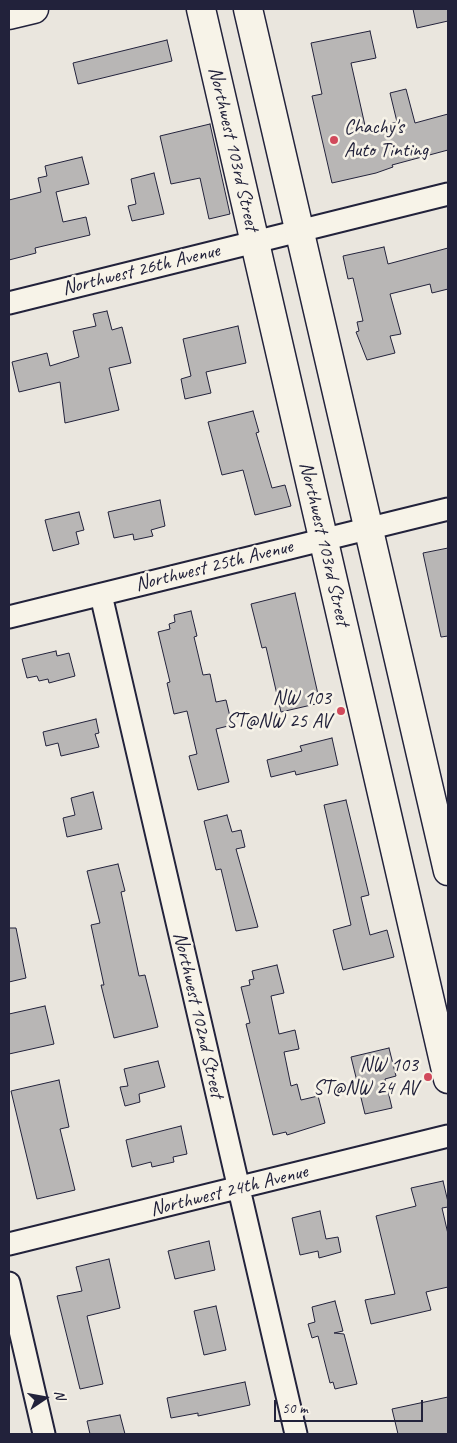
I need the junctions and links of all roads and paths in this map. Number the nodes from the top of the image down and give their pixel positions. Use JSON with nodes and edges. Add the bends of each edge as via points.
{"nodes":[{"id":1,"x":34,"y":9,"type":"edge"},
{"id":2,"x":201,"y":9,"type":"edge"},
{"id":3,"x":248,"y":9,"type":"edge"},
{"id":4,"x":9,"y":15,"type":"edge"},
{"id":5,"x":448,"y":194,"type":"edge"},
{"id":6,"x":300,"y":231,"type":"junction"},
{"id":7,"x":254,"y":242,"type":"junction"},
{"id":8,"x":9,"y":303,"type":"edge"},
{"id":9,"x":448,"y":509,"type":"edge"},
{"id":10,"x":370,"y":527,"type":"junction"},
{"id":11,"x":323,"y":538,"type":"junction"},
{"id":12,"x":101,"y":595,"type":"junction"},
{"id":13,"x":9,"y":617,"type":"edge"},
{"id":14,"x":448,"y":871,"type":"edge"},
{"id":15,"x":448,"y":1078,"type":"edge"},
{"id":16,"x":448,"y":1136,"type":"edge"},
{"id":17,"x":239,"y":1189,"type":"junction"},
{"id":18,"x":9,"y":1244,"type":"edge"},
{"id":19,"x":9,"y":1283,"type":"edge"},
{"id":20,"x":44,"y":1434,"type":"edge"},
{"id":21,"x":296,"y":1434,"type":"edge"}],
"edges":[{"from":1,"to":4,"type":"main road"},
{"from":2,"to":7,"type":"main road","name":"Northwest 103rd Street"},
{"from":3,"to":6,"type":"main road"},
{"from":5,"to":6,"type":"street","name":"Northwest 26th Avenue"},
{"from":6,"to":7,"type":"street","name":"Northwest 26th Avenue"},
{"from":6,"to":10,"type":"main road"},
{"from":7,"to":8,"type":"street","name":"Northwest 26th Avenue"},
{"from":7,"to":11,"type":"main road","name":"Northwest 103rd Street"},
{"from":9,"to":10,"type":"street","name":"Northwest 25th Avenue"},
{"from":10,"to":11,"type":"street","name":"Northwest 25th Avenue"},
{"from":10,"to":14,"type":"main road"},
{"from":11,"to":12,"type":"street","name":"Northwest 25th Avenue"},
{"from":11,"to":15,"type":"main road","name":"Northwest 103rd Street"},
{"from":12,"to":13,"type":"street","name":"Northwest 25th Avenue"},
{"from":12,"to":17,"type":"street","name":"Northwest 102nd Street"},
{"from":16,"to":17,"type":"street","name":"Northwest 24th Avenue"},
{"from":17,"to":18,"type":"street","name":"Northwest 24th Avenue"},
{"from":17,"to":21,"type":"street","name":"Northwest 102nd Street"},
{"from":19,"to":20,"type":"street"}]}
